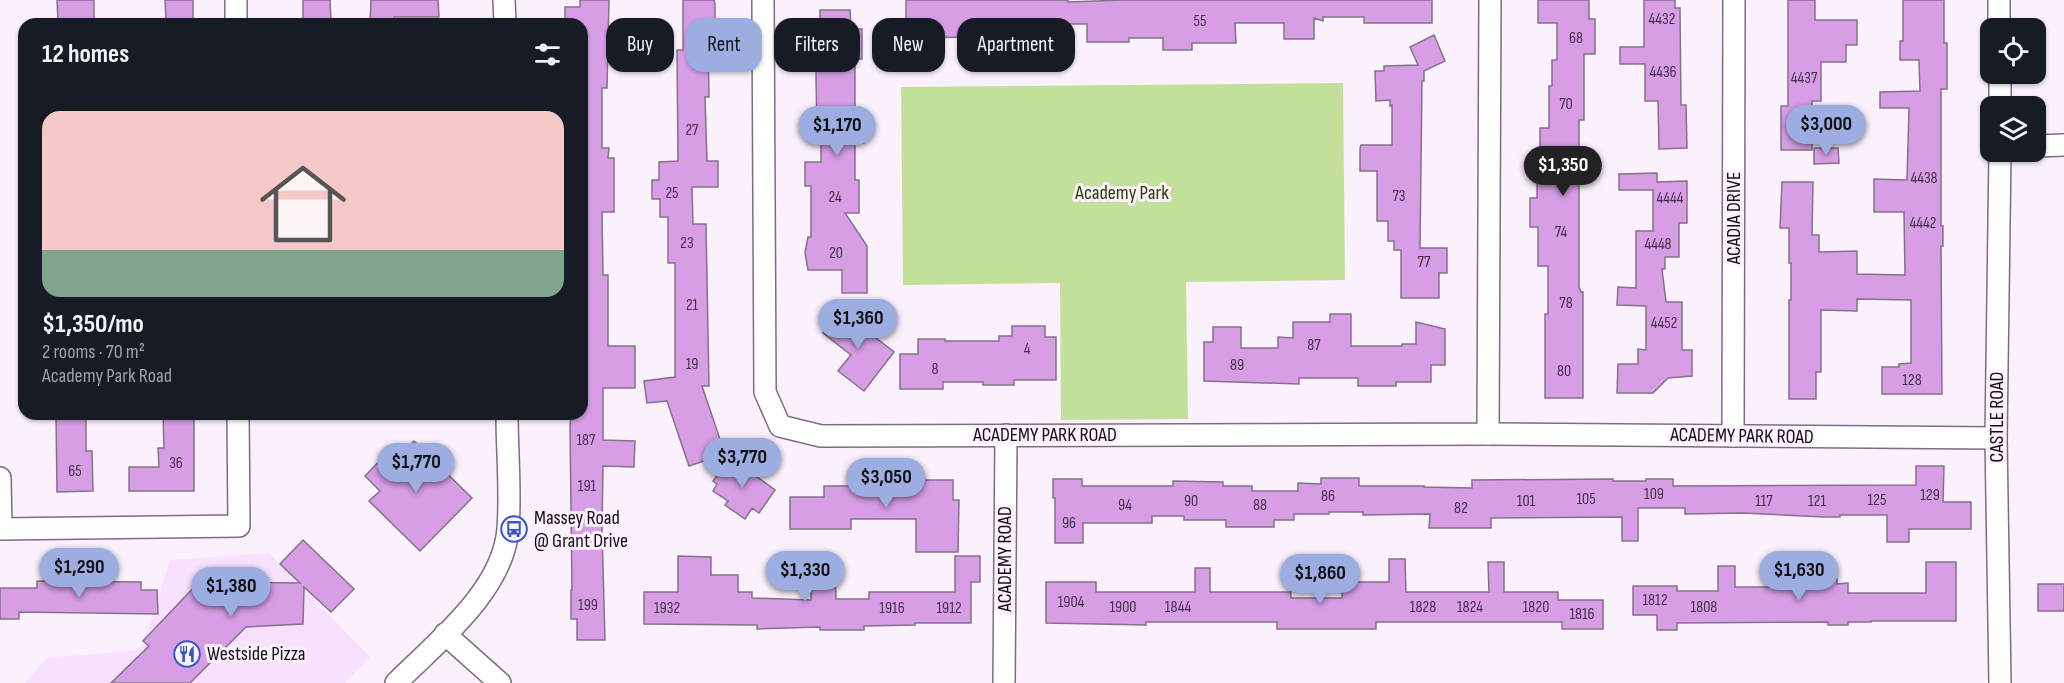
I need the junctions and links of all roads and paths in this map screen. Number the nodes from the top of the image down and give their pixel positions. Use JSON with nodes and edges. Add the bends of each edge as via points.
{"nodes":[{"id":1,"x":236,"y":0,"type":"edge"},
{"id":2,"x":504,"y":0,"type":"edge"},
{"id":3,"x":763,"y":0,"type":"edge"},
{"id":4,"x":1490,"y":0,"type":"edge"},
{"id":5,"x":1734,"y":0,"type":"edge"},
{"id":6,"x":1999,"y":0,"type":"edge"},
{"id":7,"x":236,"y":18,"type":"edge"},
{"id":8,"x":505,"y":18,"type":"edge"},
{"id":9,"x":1999,"y":18,"type":"edge"},
{"id":10,"x":2046,"y":146,"type":"edge"},
{"id":11,"x":2064,"y":146,"type":"edge"},
{"id":12,"x":2000,"y":162,"type":"edge"},
{"id":13,"x":238,"y":420,"type":"edge"},
{"id":14,"x":507,"y":420,"type":"edge"},
{"id":15,"x":1488,"y":434,"type":"junction"},
{"id":16,"x":1006,"y":435,"type":"junction"},
{"id":17,"x":1733,"y":436,"type":"junction"},
{"id":18,"x":1996,"y":438,"type":"junction"},
{"id":19,"x":0,"y":478,"type":"edge"},
{"id":20,"x":445,"y":634,"type":"junction"},
{"id":21,"x":396,"y":683,"type":"edge"},
{"id":22,"x":500,"y":683,"type":"edge"},
{"id":23,"x":1004,"y":683,"type":"edge"},
{"id":24,"x":2000,"y":683,"type":"edge"}],
"edges":[{"from":1,"to":7,"type":"street"},
{"from":2,"to":8,"type":"street"},
{"from":3,"to":16,"type":"street","name":"ACADEMY PARK ROAD","via":[[765,392],[780,426],[821,436]]},
{"from":4,"to":15,"type":"street"},
{"from":5,"to":17,"type":"street","name":"ACADIA DRIVE"},
{"from":6,"to":9,"type":"street"},
{"from":10,"to":11,"type":"street"},
{"from":12,"to":18,"type":"street","name":"CASTLE ROAD"},
{"from":13,"to":19,"type":"street","via":[[239,526],[1,530]]},
{"from":14,"to":20,"type":"street","via":[[508,532],[499,565],[482,596]]},
{"from":15,"to":16,"type":"street","name":"ACADEMY PARK ROAD"},
{"from":15,"to":17,"type":"street","name":"ACADEMY PARK ROAD"},
{"from":16,"to":23,"type":"street","name":"ACADEMY ROAD"},
{"from":17,"to":18,"type":"street","name":"ACADEMY PARK ROAD"},
{"from":18,"to":24,"type":"street","name":"CASTLE ROAD"},
{"from":20,"to":21,"type":"street"},
{"from":20,"to":22,"type":"street"}]}
